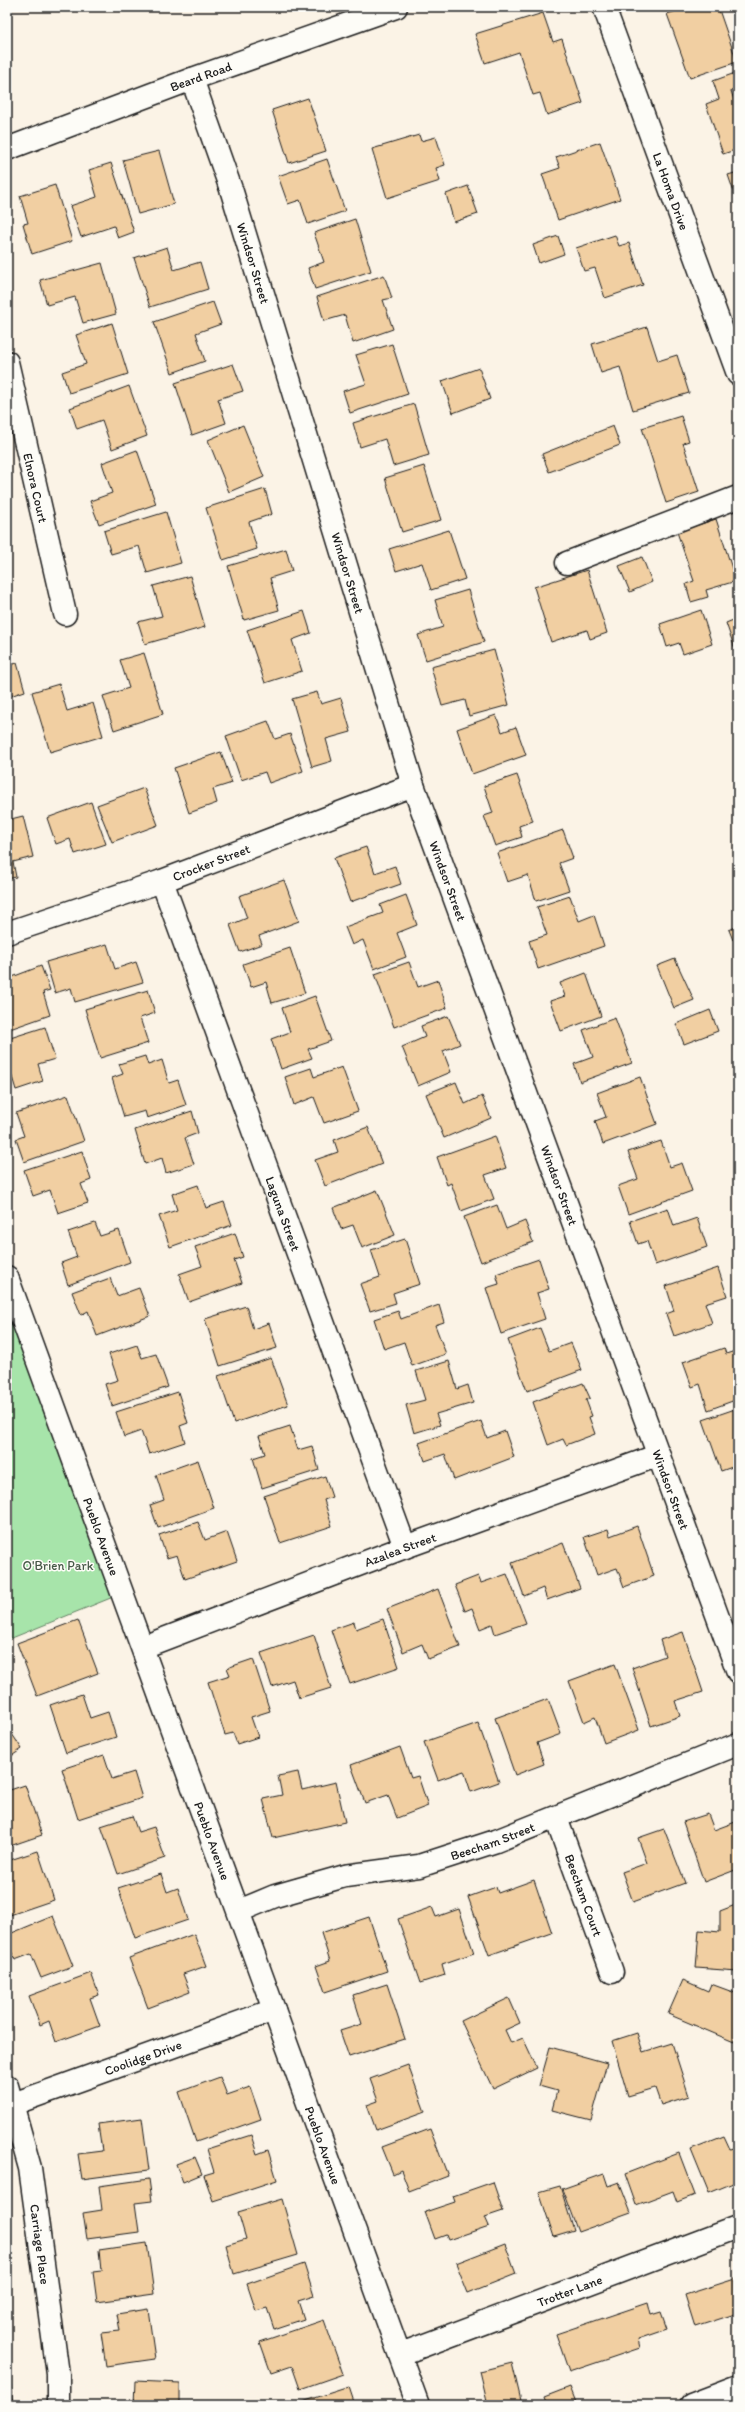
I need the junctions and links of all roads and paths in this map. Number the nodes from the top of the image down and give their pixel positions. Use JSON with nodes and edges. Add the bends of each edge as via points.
{"nodes":[{"id":1,"x":396,"y":7,"type":"edge"},
{"id":2,"x":604,"y":7,"type":"edge"},
{"id":3,"x":192,"y":79,"type":"junction"},
{"id":4,"x":7,"y":149,"type":"edge"},
{"id":5,"x":7,"y":362,"type":"edge"},
{"id":6,"x":738,"y":374,"type":"edge"},
{"id":7,"x":738,"y":497,"type":"edge"},
{"id":8,"x":567,"y":563,"type":"dead end"},
{"id":9,"x":65,"y":614,"type":"dead end"},
{"id":10,"x":413,"y":785,"type":"junction"},
{"id":11,"x":162,"y":881,"type":"junction"},
{"id":12,"x":7,"y":933,"type":"edge"},
{"id":13,"x":7,"y":1277,"type":"edge"},
{"id":14,"x":659,"y":1455,"type":"junction"},
{"id":15,"x":405,"y":1547,"type":"junction"},
{"id":16,"x":143,"y":1647,"type":"junction"},
{"id":17,"x":738,"y":1672,"type":"edge"},
{"id":18,"x":738,"y":1744,"type":"edge"},
{"id":19,"x":556,"y":1818,"type":"junction"},
{"id":20,"x":239,"y":1911,"type":"junction"},
{"id":21,"x":612,"y":1972,"type":"dead end"},
{"id":22,"x":274,"y":2010,"type":"junction"},
{"id":23,"x":10,"y":2095,"type":"edge"},
{"id":24,"x":738,"y":2227,"type":"edge"},
{"id":25,"x":401,"y":2354,"type":"junction"},
{"id":26,"x":738,"y":2387,"type":"edge"},
{"id":27,"x":58,"y":2405,"type":"edge"},
{"id":28,"x":418,"y":2405,"type":"edge"},
{"id":29,"x":691,"y":2405,"type":"edge"}],
"edges":[{"from":1,"to":3,"type":"street","name":"Beard Road"},
{"from":2,"to":6,"type":"street","name":"La Homa Drive"},
{"from":3,"to":4,"type":"street","name":"Beard Road"},
{"from":3,"to":10,"type":"street","name":"Windsor Street","via":[[232,192]]},
{"from":5,"to":9,"type":"street","name":"Elnora Court"},
{"from":7,"to":8,"type":"street"},
{"from":10,"to":11,"type":"street","name":"Crocker Street"},
{"from":10,"to":14,"type":"street","name":"Windsor Street"},
{"from":11,"to":12,"type":"street","name":"Crocker Street"},
{"from":11,"to":15,"type":"street","name":"Laguna Street"},
{"from":13,"to":16,"type":"street","name":"Pueblo Avenue"},
{"from":14,"to":15,"type":"street","name":"Azalea Street"},
{"from":14,"to":17,"type":"street","name":"Windsor Street"},
{"from":15,"to":16,"type":"street","name":"Azalea Street"},
{"from":16,"to":20,"type":"street","name":"Pueblo Avenue"},
{"from":18,"to":19,"type":"street","name":"Beecham Street"},
{"from":19,"to":20,"type":"street","name":"Beecham Street","via":[[419,1866],[345,1876],[275,1896]]},
{"from":19,"to":21,"type":"street","name":"Beecham Court"},
{"from":20,"to":22,"type":"street","name":"Pueblo Avenue"},
{"from":22,"to":23,"type":"street","name":"Coolidge Drive"},
{"from":22,"to":25,"type":"street","name":"Pueblo Avenue"},
{"from":23,"to":27,"type":"street","name":"Carriage Place","via":[[30,2168],[58,2374]]},
{"from":24,"to":25,"type":"street","name":"Trotter Lane"},
{"from":25,"to":28,"type":"street","name":"Pueblo Avenue"},
{"from":26,"to":29,"type":"street"}]}
